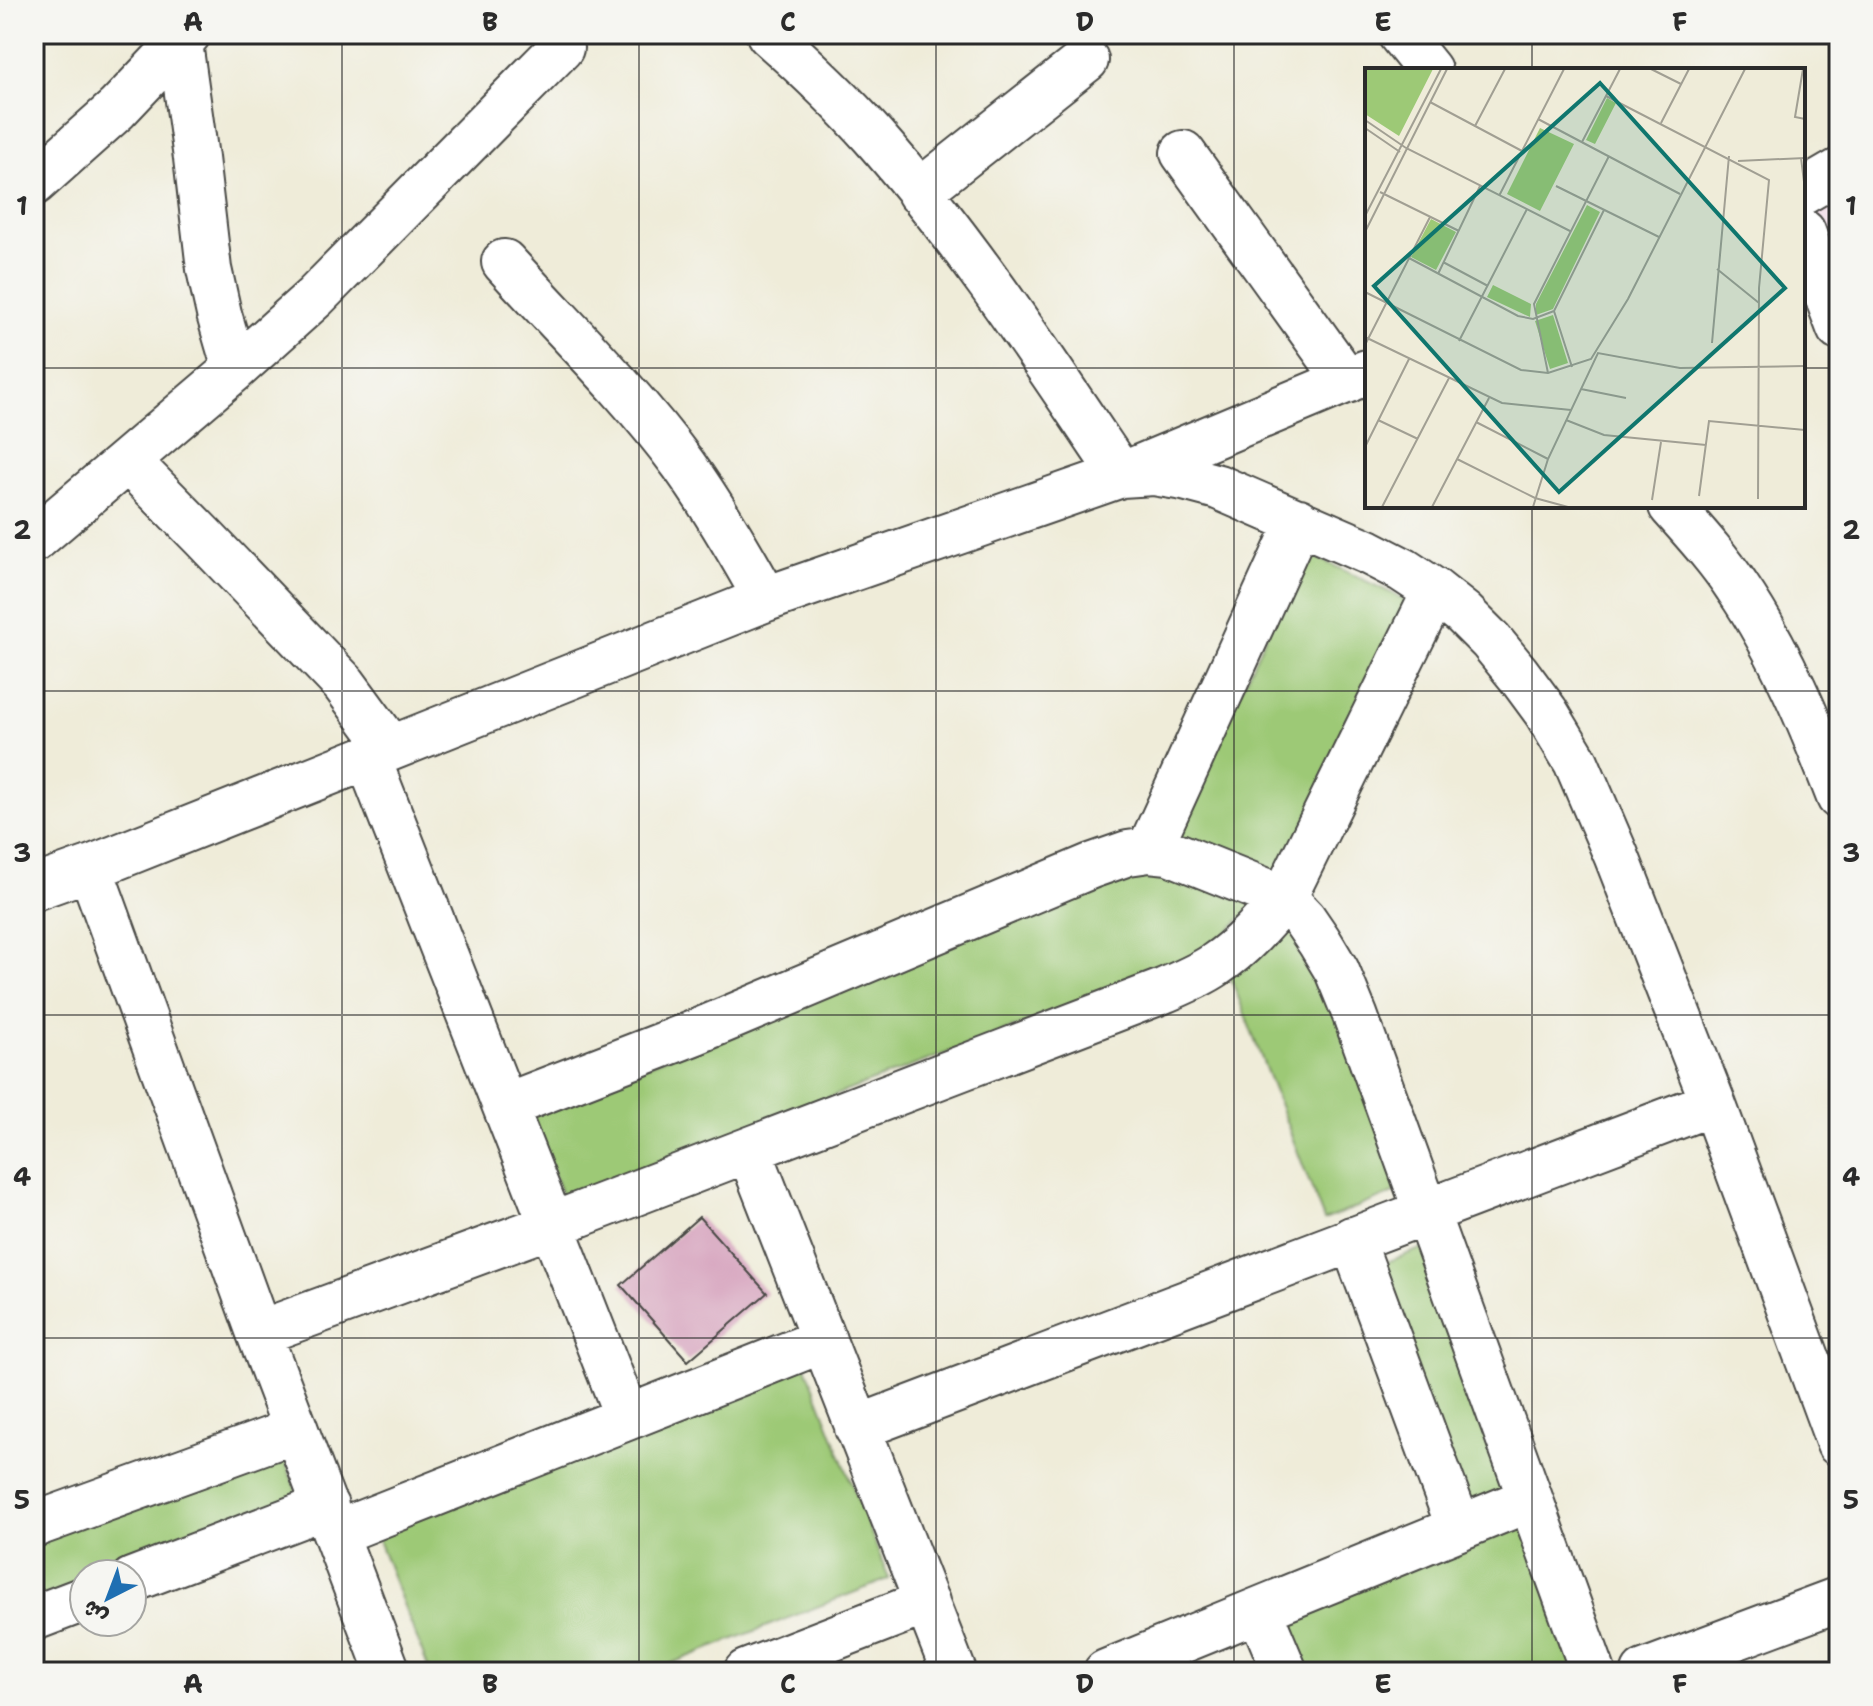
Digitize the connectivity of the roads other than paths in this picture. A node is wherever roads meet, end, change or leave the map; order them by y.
1 (1400, 34) edge
2 (184, 38) edge
3 (790, 41) edge
4 (561, 48) dead end
5 (1086, 60) dead end
6 (1427, 68) edge
7 (1183, 153) dead end
8 (1839, 171) edge
9 (34, 183) edge
10 (1805, 191) edge
11 (919, 192) junction
12 (1805, 237) edge
13 (504, 262) dead end
14 (1839, 328) edge
15 (235, 369) junction
16 (1357, 376) edge
17 (128, 461) junction
18 (1121, 475) junction
19 (1673, 508) edge
20 (1299, 521) junction
21 (34, 540) edge
22 (1435, 591) junction
23 (766, 599) junction
24 (1824, 714) edge
25 (380, 753) junction
26 (1839, 797) edge
27 (1149, 850) junction
28 (90, 868) junction
29 (34, 888) edge
30 (1284, 898) junction
31 (1713, 1103) junction
32 (505, 1106) junction
33 (749, 1150) junction
34 (1425, 1213) junction
35 (552, 1225) junction
36 (1352, 1239) junction
37 (259, 1333) junction
38 (824, 1340) junction
39 (627, 1417) junction
40 (857, 1428) junction
41 (296, 1430) junction
42 (1839, 1444) edge
43 (1530, 1499) junction
44 (331, 1520) junction
45 (34, 1525) edge
46 (1459, 1528) junction
47 (148, 1575) edge
48 (1839, 1599) edge
49 (927, 1602) junction
50 (68, 1605) edge
51 (1259, 1610) junction
52 (34, 1618) edge
53 (388, 1672) edge
54 (746, 1672) edge
55 (954, 1672) edge
56 (1106, 1672) edge
57 (1285, 1672) edge
58 (1593, 1672) edge
59 (1644, 1672) edge

1 - 6 street
2 - 9 street
2 - 15 street
3 - 11 street
4 - 15 street
5 - 11 street
7 - 16 street
8 - 10 street
11 - 18 street
12 - 14 street
13 - 23 street
15 - 17 street
16 - 18 street
17 - 21 street
17 - 25 street
18 - 20 street
18 - 23 street
19 - 24 street
20 - 22 street
20 - 27 street
22 - 30 street
22 - 31 street
23 - 25 street
24 - 26 street
25 - 28 street
25 - 32 street
27 - 30 street
27 - 32 street
28 - 29 street
28 - 37 street
30 - 33 street
30 - 34 street
31 - 34 street
31 - 42 street
32 - 35 street
33 - 35 street
33 - 38 street
34 - 36 street
34 - 43 street
35 - 37 street
35 - 39 street
36 - 40 street
36 - 46 street
37 - 41 street
38 - 39 street
38 - 40 street
39 - 44 street
40 - 49 street
41 - 44 street
41 - 45 street
43 - 46 street
43 - 58 street
44 - 47 street
44 - 53 street
46 - 51 street
48 - 59 street
49 - 54 street
49 - 55 street
50 - 52 street
51 - 56 street
51 - 57 street

